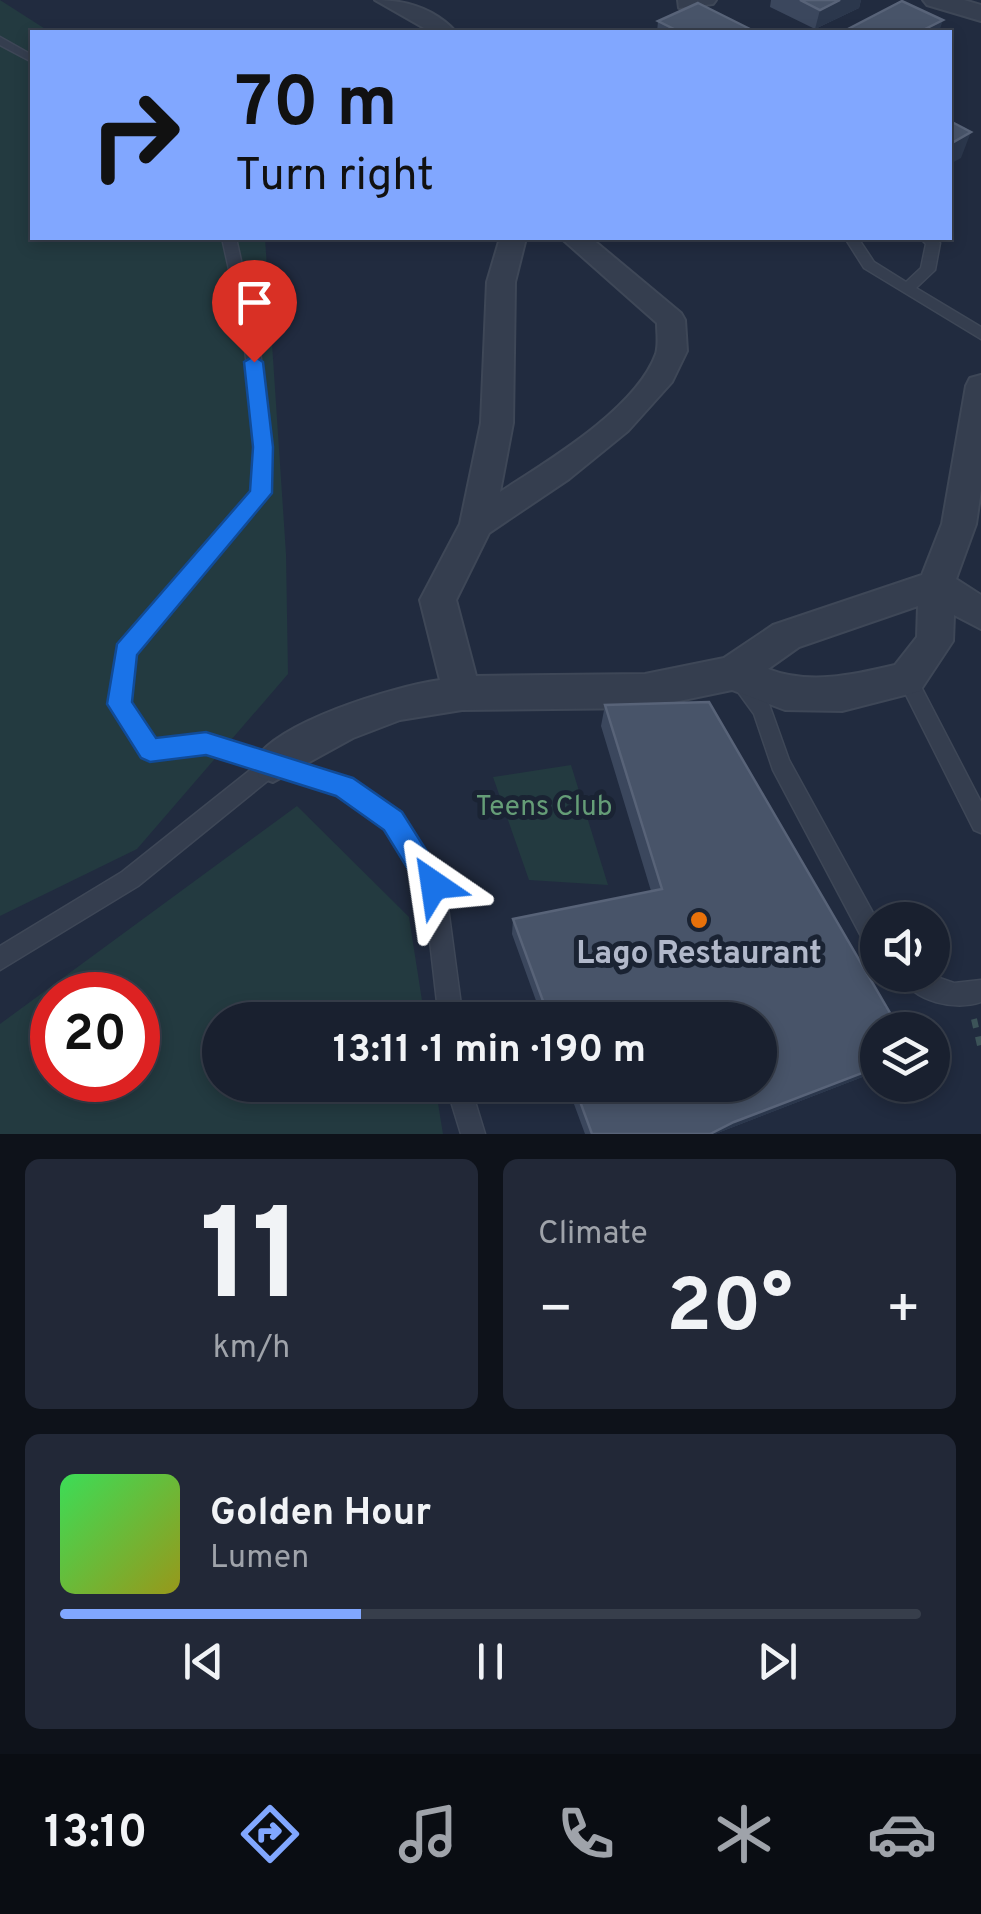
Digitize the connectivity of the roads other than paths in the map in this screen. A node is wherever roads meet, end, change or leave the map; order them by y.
1 (385, 0) edge
2 (936, 0) edge
3 (981, 13) edge
4 (441, 30) edge
5 (0, 40) edge
6 (30, 58) edge
7 (229, 240) edge
8 (512, 240) edge
9 (577, 240) edge
10 (853, 240) edge
11 (929, 240) edge
12 (907, 288) junction
13 (981, 334) edge
14 (981, 386) edge
15 (973, 486) edge
16 (477, 524) junction
17 (936, 585) junction
18 (981, 614) edge
19 (734, 673) junction
20 (906, 679) junction
21 (462, 693) junction
22 (273, 764) junction
23 (981, 823) edge
24 (860, 912) edge
25 (0, 959) edge
26 (449, 1002) edge
27 (463, 1102) edge
28 (473, 1134) edge

1 - 4 street
2 - 3 street
5 - 6 lane
7 - 22 lane
8 - 16 street
9 - 16 street
10 - 12 lane
11 - 12 lane
12 - 13 lane
14 - 15 street
15 - 17 street
16 - 21 street
17 - 18 street
17 - 19 street
17 - 20 street
19 - 20 street
19 - 21 street
19 - 24 lane
20 - 23 lane
21 - 22 street
22 - 25 lane
22 - 26 lane
27 - 28 lane

